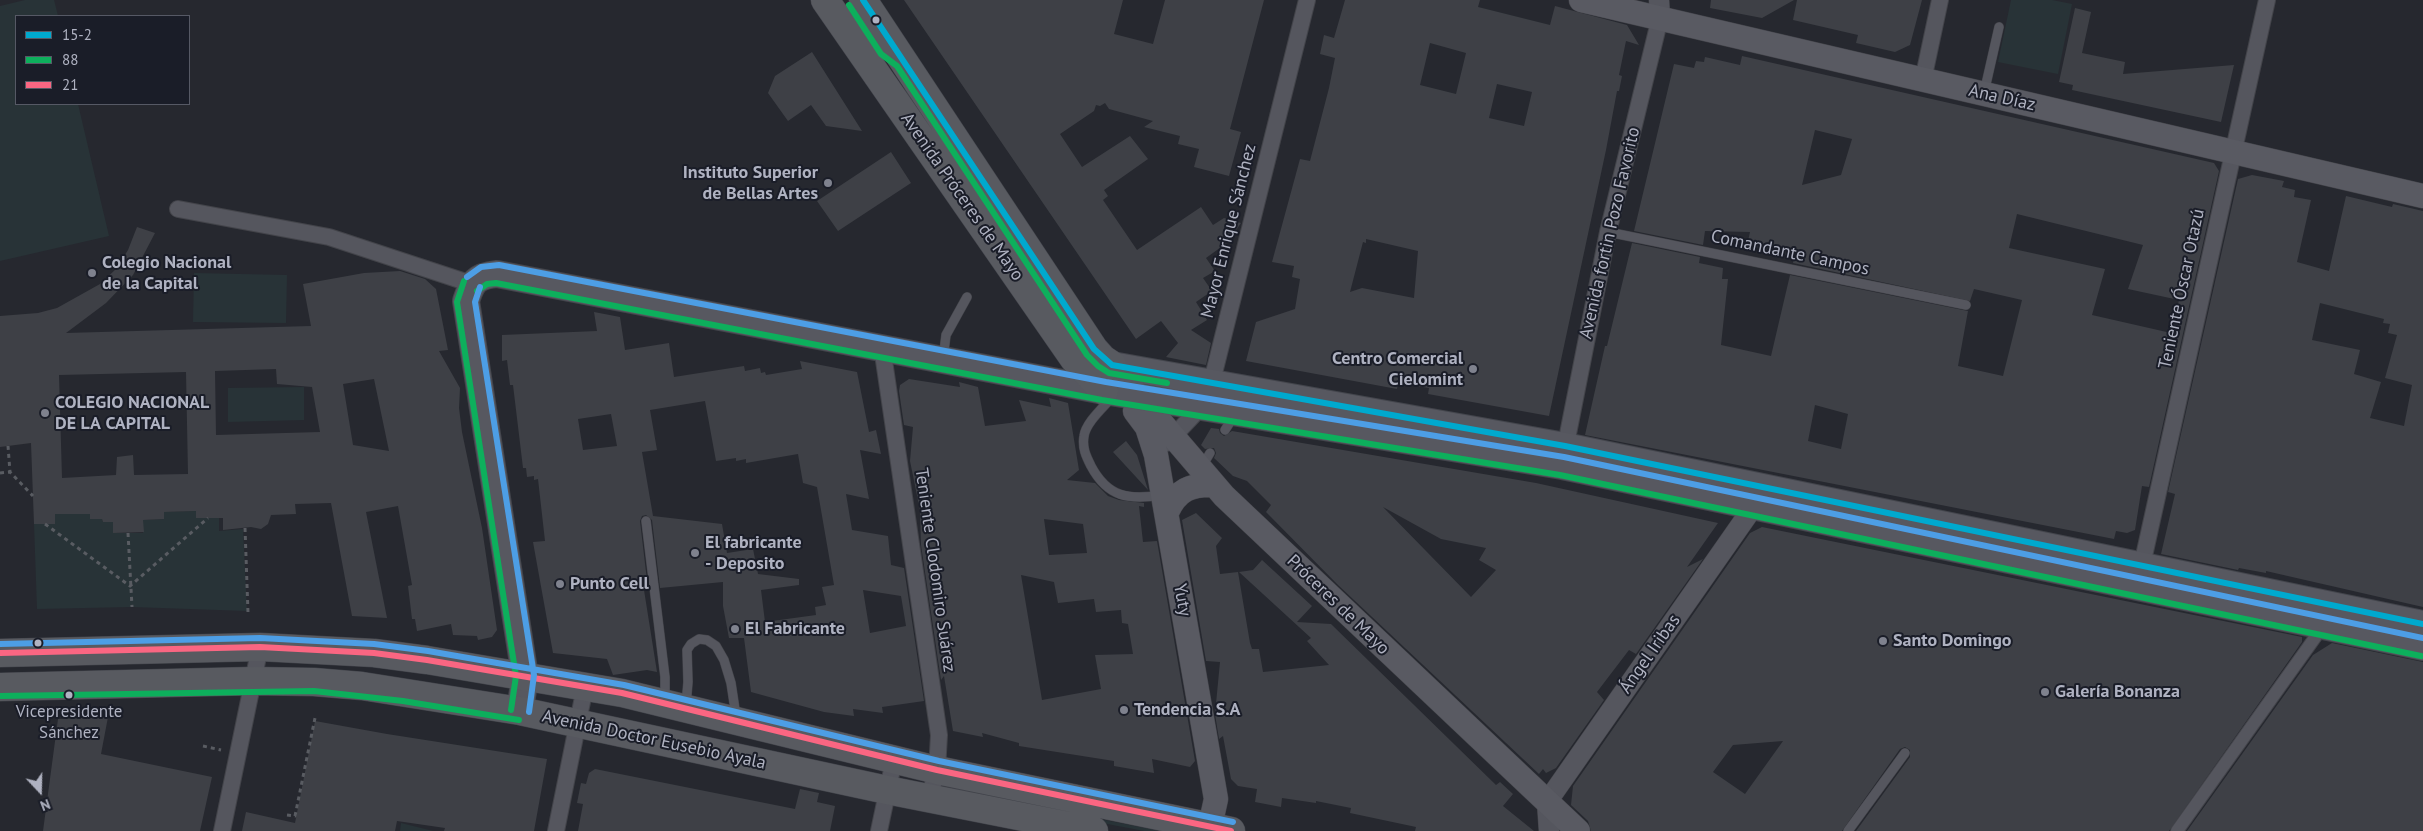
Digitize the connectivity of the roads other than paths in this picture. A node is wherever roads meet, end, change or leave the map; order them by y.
1 (825, 0) edge
2 (856, 0) edge
3 (863, 0) edge
4 (1308, 0) edge
5 (1581, 0) edge
6 (1940, 0) edge
7 (2267, 0) edge
8 (1660, 9) edge
9 (1999, 27) dead end
10 (903, 60) junction
11 (1923, 80) junction
12 (1984, 94) junction
13 (2233, 152) junction
14 (2423, 196) edge
15 (178, 209) dead end
16 (1608, 232) junction
17 (472, 284) junction
18 (967, 297) dead end
19 (1966, 305) dead end
20 (882, 347) junction
21 (943, 359) junction
22 (1112, 365) junction
23 (1212, 381) junction
24 (1118, 394) junction
25 (1201, 407) junction
26 (1173, 437) junction
27 (1156, 455) junction
28 (1563, 456) junction
29 (1217, 488) junction
30 (1165, 503) junction
31 (1754, 506) junction
32 (646, 521) dead end
33 (2139, 576) junction
34 (2423, 624) edge
35 (2324, 625) junction
36 (2423, 646) edge
37 (260, 647) junction
38 (0, 653) edge
39 (525, 676) junction
40 (254, 681) junction
41 (0, 687) edge
42 (585, 687) junction
43 (675, 706) junction
44 (520, 711) junction
45 (737, 721) junction
46 (578, 724) junction
47 (1906, 753) dead end
48 (894, 760) junction
49 (937, 770) junction
50 (887, 790) junction
51 (929, 798) junction
52 (1547, 802) junction
53 (1217, 830) edge
54 (222, 831) edge
55 (556, 831) edge
56 (879, 831) edge
57 (1094, 831) edge
58 (1549, 831) edge
59 (1578, 831) edge
60 (1848, 831) edge
61 (2177, 831) edge

1 - 24 highway, Avenida Próceres de Mayo
2 - 10 main road
3 - 10 highway, Avenida Próceres de Mayo
4 - 23 street, Mayor Enrique Sánchez
5 - 8 main road, Ana Díaz
6 - 11 street
7 - 13 street, Teniente Óscar Otazú
8 - 11 main road, Ana Díaz
8 - 16 street, Avenida fortin Pozo Favorito
9 - 12 lane
10 - 22 highway, Avenida Próceres de Mayo
11 - 12 main road, Ana Díaz
12 - 13 main road, Ana Díaz
13 - 14 main road, Ana Díaz
13 - 33 street, Teniente Óscar Otazú
15 - 17 street
16 - 19 lane, Comandante Campos
16 - 28 street, Avenida fortin Pozo Favorito
17 - 20 main road
17 - 39 main road
18 - 21 lane
20 - 21 main road
20 - 49 street, Teniente Clodomiro Suárez
21 - 24 main road
22 - 23 main road
22 - 24 main road, Próceres de Mayo
23 - 25 street, Mayor Enrique Sánchez
23 - 28 main road
24 - 25 main road
24 - 26 main road, Próceres de Mayo
24 - 27 main road, Yuty
24 - 30 lane
25 - 26 street, Mayor Enrique Sánchez
25 - 28 main road
26 - 27 street, Mayor Enrique Sánchez
26 - 29 main road, Próceres de Mayo
27 - 30 main road, Yuty
28 - 31 main road
28 - 33 main road
29 - 30 main road
29 - 52 main road, Próceres de Mayo
30 - 53 main road, Yuty
31 - 33 main road
31 - 52 street, Ángel Iribas
32 - 43 lane
33 - 34 main road
33 - 35 main road
35 - 36 main road
35 - 61 street
37 - 38 highway, Avenida Doctor Eusebio Ayala
37 - 39 highway, Avenida Doctor Eusebio Ayala
37 - 40 street
39 - 42 highway, Avenida Doctor Eusebio Ayala
39 - 44 main road
40 - 41 highway, Avenida Doctor Eusebio Ayala
40 - 44 highway, Avenida Doctor Eusebio Ayala
40 - 54 street
42 - 43 highway, Avenida Doctor Eusebio Ayala
42 - 46 street
43 - 45 highway, Avenida Doctor Eusebio Ayala
43 - 45 lane
44 - 46 highway, Avenida Doctor Eusebio Ayala
45 - 48 highway, Avenida Doctor Eusebio Ayala
46 - 50 highway, Avenida Doctor Eusebio Ayala
46 - 55 street
47 - 60 lane
48 - 49 highway, Avenida Doctor Eusebio Ayala
48 - 50 street
49 - 51 street, Teniente Clodomiro Suárez
49 - 53 highway, Avenida Doctor Eusebio Ayala
50 - 51 highway, Avenida Doctor Eusebio Ayala
50 - 56 street
51 - 57 highway, Avenida Doctor Eusebio Ayala
52 - 58 street
52 - 59 main road, Próceres de Mayo

